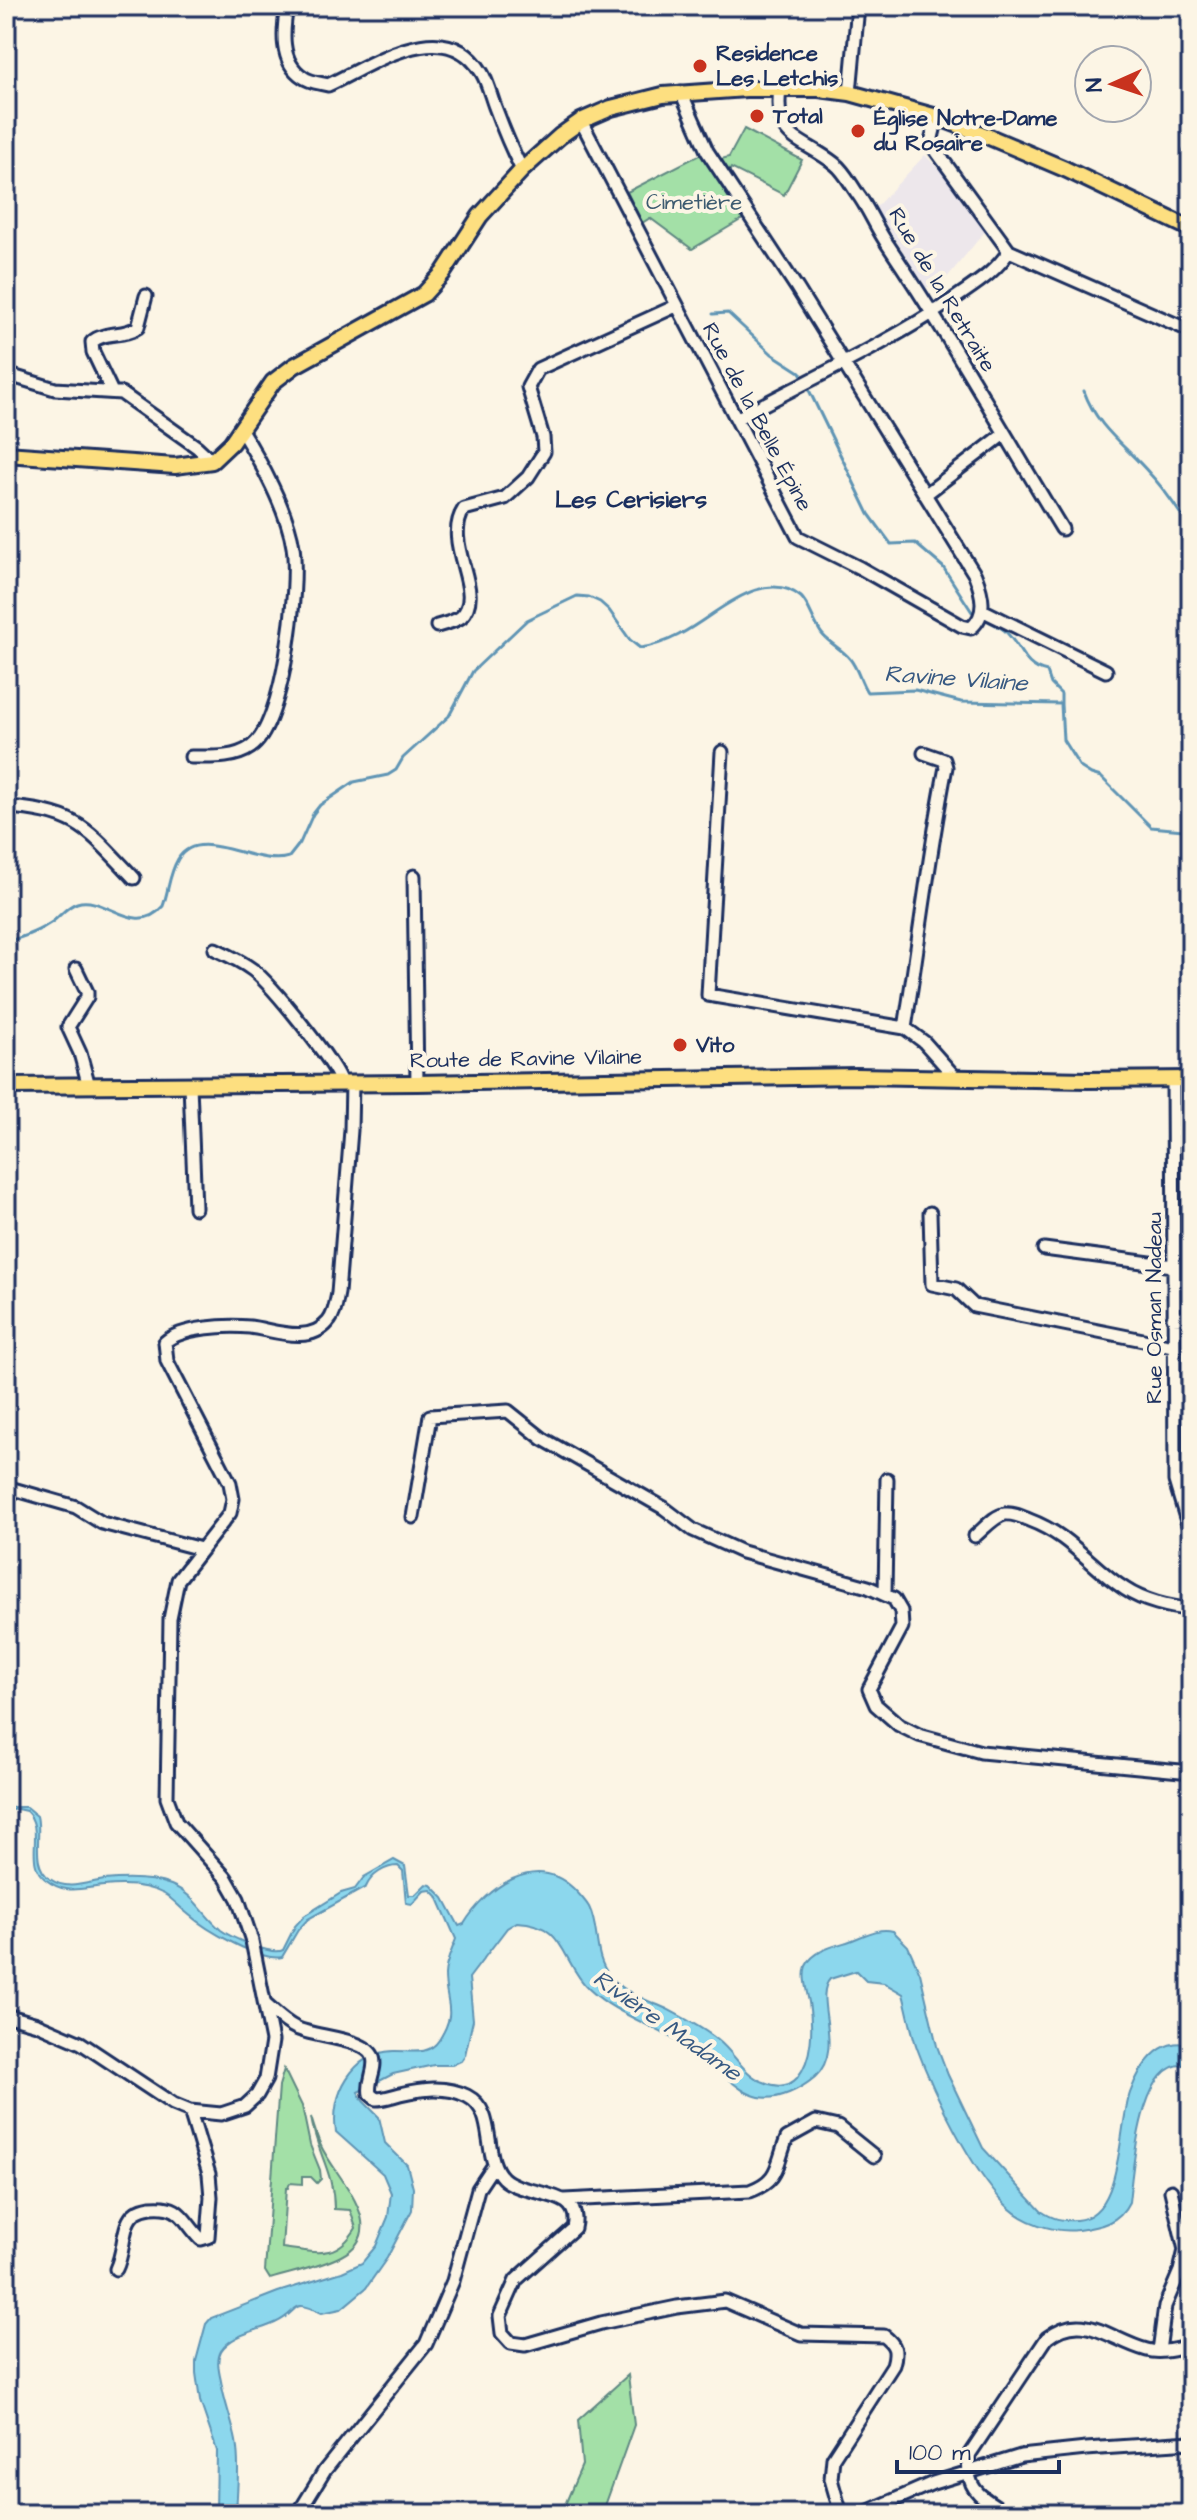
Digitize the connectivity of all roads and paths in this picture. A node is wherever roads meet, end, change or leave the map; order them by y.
1 (287, 6) edge
2 (858, 6) edge
3 (780, 89) junction
4 (681, 92) junction
5 (850, 93) junction
6 (937, 117) junction
7 (581, 121) junction
8 (522, 170) junction
9 (1191, 229) edge
10 (1009, 251) junction
11 (146, 296) dead end
12 (676, 306) junction
13 (934, 313) junction
14 (1191, 331) edge
15 (843, 364) junction
16 (6, 374) edge
17 (112, 392) junction
18 (738, 418) junction
19 (241, 430) junction
20 (1004, 434) junction
21 (6, 454) edge
22 (212, 461) junction
23 (926, 494) junction
24 (1062, 529) dead end
25 (982, 610) junction
26 (437, 626) dead end
27 (1106, 671) dead end
28 (722, 752) dead end
29 (924, 753) dead end
30 (191, 757) dead end
31 (6, 807) edge
32 (414, 876) dead end
33 (134, 878) dead end
34 (215, 949) dead end
35 (76, 969) dead end
36 (905, 1028) junction
37 (955, 1077) junction
38 (1173, 1079) junction
39 (1191, 1079) edge
40 (346, 1083) junction
41 (417, 1083) junction
42 (190, 1085) junction
43 (6, 1086) edge
44 (89, 1086) junction
45 (195, 1208) dead end
46 (930, 1213) dead end
47 (1044, 1249) dead end
48 (1173, 1266) junction
49 (1191, 1317) edge
50 (1173, 1318) junction
51 (1173, 1346) junction
52 (887, 1479) dead end
53 (6, 1487) edge
54 (413, 1517) dead end
55 (1191, 1535) edge
56 (975, 1536) dead end
57 (201, 1549) junction
58 (885, 1594) junction
59 (1191, 1609) edge
60 (1191, 1772) edge
61 (266, 2005) junction
62 (6, 2015) edge
63 (190, 2111) junction
64 (874, 2156) dead end
65 (494, 2165) junction
66 (1171, 2191) dead end
67 (564, 2200) junction
68 (116, 2269) dead end
69 (1191, 2346) edge
70 (1159, 2351) junction
71 (1191, 2442) edge
72 (967, 2473) junction
73 (298, 2514) edge
74 (841, 2514) edge
75 (862, 2514) edge
76 (1008, 2514) edge

1 - 8 street
2 - 5 street
3 - 4 main road
3 - 5 main road
3 - 13 street, Rue de la Retraite
4 - 7 main road
4 - 15 street
5 - 6 main road
6 - 9 main road
6 - 10 street
7 - 8 main road
7 - 12 street, Rue de la Belle Épine
8 - 19 main road
10 - 13 street
10 - 14 street
11 - 17 street
12 - 18 street, Rue de la Belle Épine
12 - 26 street
13 - 15 street
13 - 20 street, Rue de la Retraite
15 - 18 street
15 - 23 street
16 - 17 street
17 - 22 street
18 - 25 street, Rue de la Belle Épine
19 - 22 main road
19 - 30 street
20 - 23 street
20 - 24 street, Rue de la Retraite
21 - 22 main road
23 - 25 street
25 - 27 street
28 - 36 street
29 - 36 street
31 - 33 street
32 - 41 street
34 - 40 street
35 - 44 street
36 - 37 street
37 - 38 main road, Route de Ravine Vilaine
37 - 41 main road, Route de Ravine Vilaine
38 - 39 main road, Route de Ravine Vilaine
38 - 48 street, Rue Osman Nadeau
40 - 41 main road, Route de Ravine Vilaine
40 - 42 main road, Route de Ravine Vilaine
40 - 57 street
42 - 44 main road, Route de Ravine Vilaine
42 - 45 street
43 - 44 main road, Route de Ravine Vilaine
46 - 51 street
47 - 48 street
48 - 50 street, Rue Osman Nadeau
49 - 50 street
50 - 51 street, Rue Osman Nadeau
51 - 55 street, Rue Osman Nadeau
52 - 58 street
53 - 57 street
54 - 58 street
56 - 59 street
57 - 61 street
58 - 60 street
61 - 63 street
61 - 65 street
62 - 63 street
63 - 68 street
64 - 67 street
65 - 67 street
65 - 73 street
66 - 70 street
67 - 74 street
69 - 70 street
70 - 72 street
71 - 72 street
72 - 75 street
72 - 76 street

